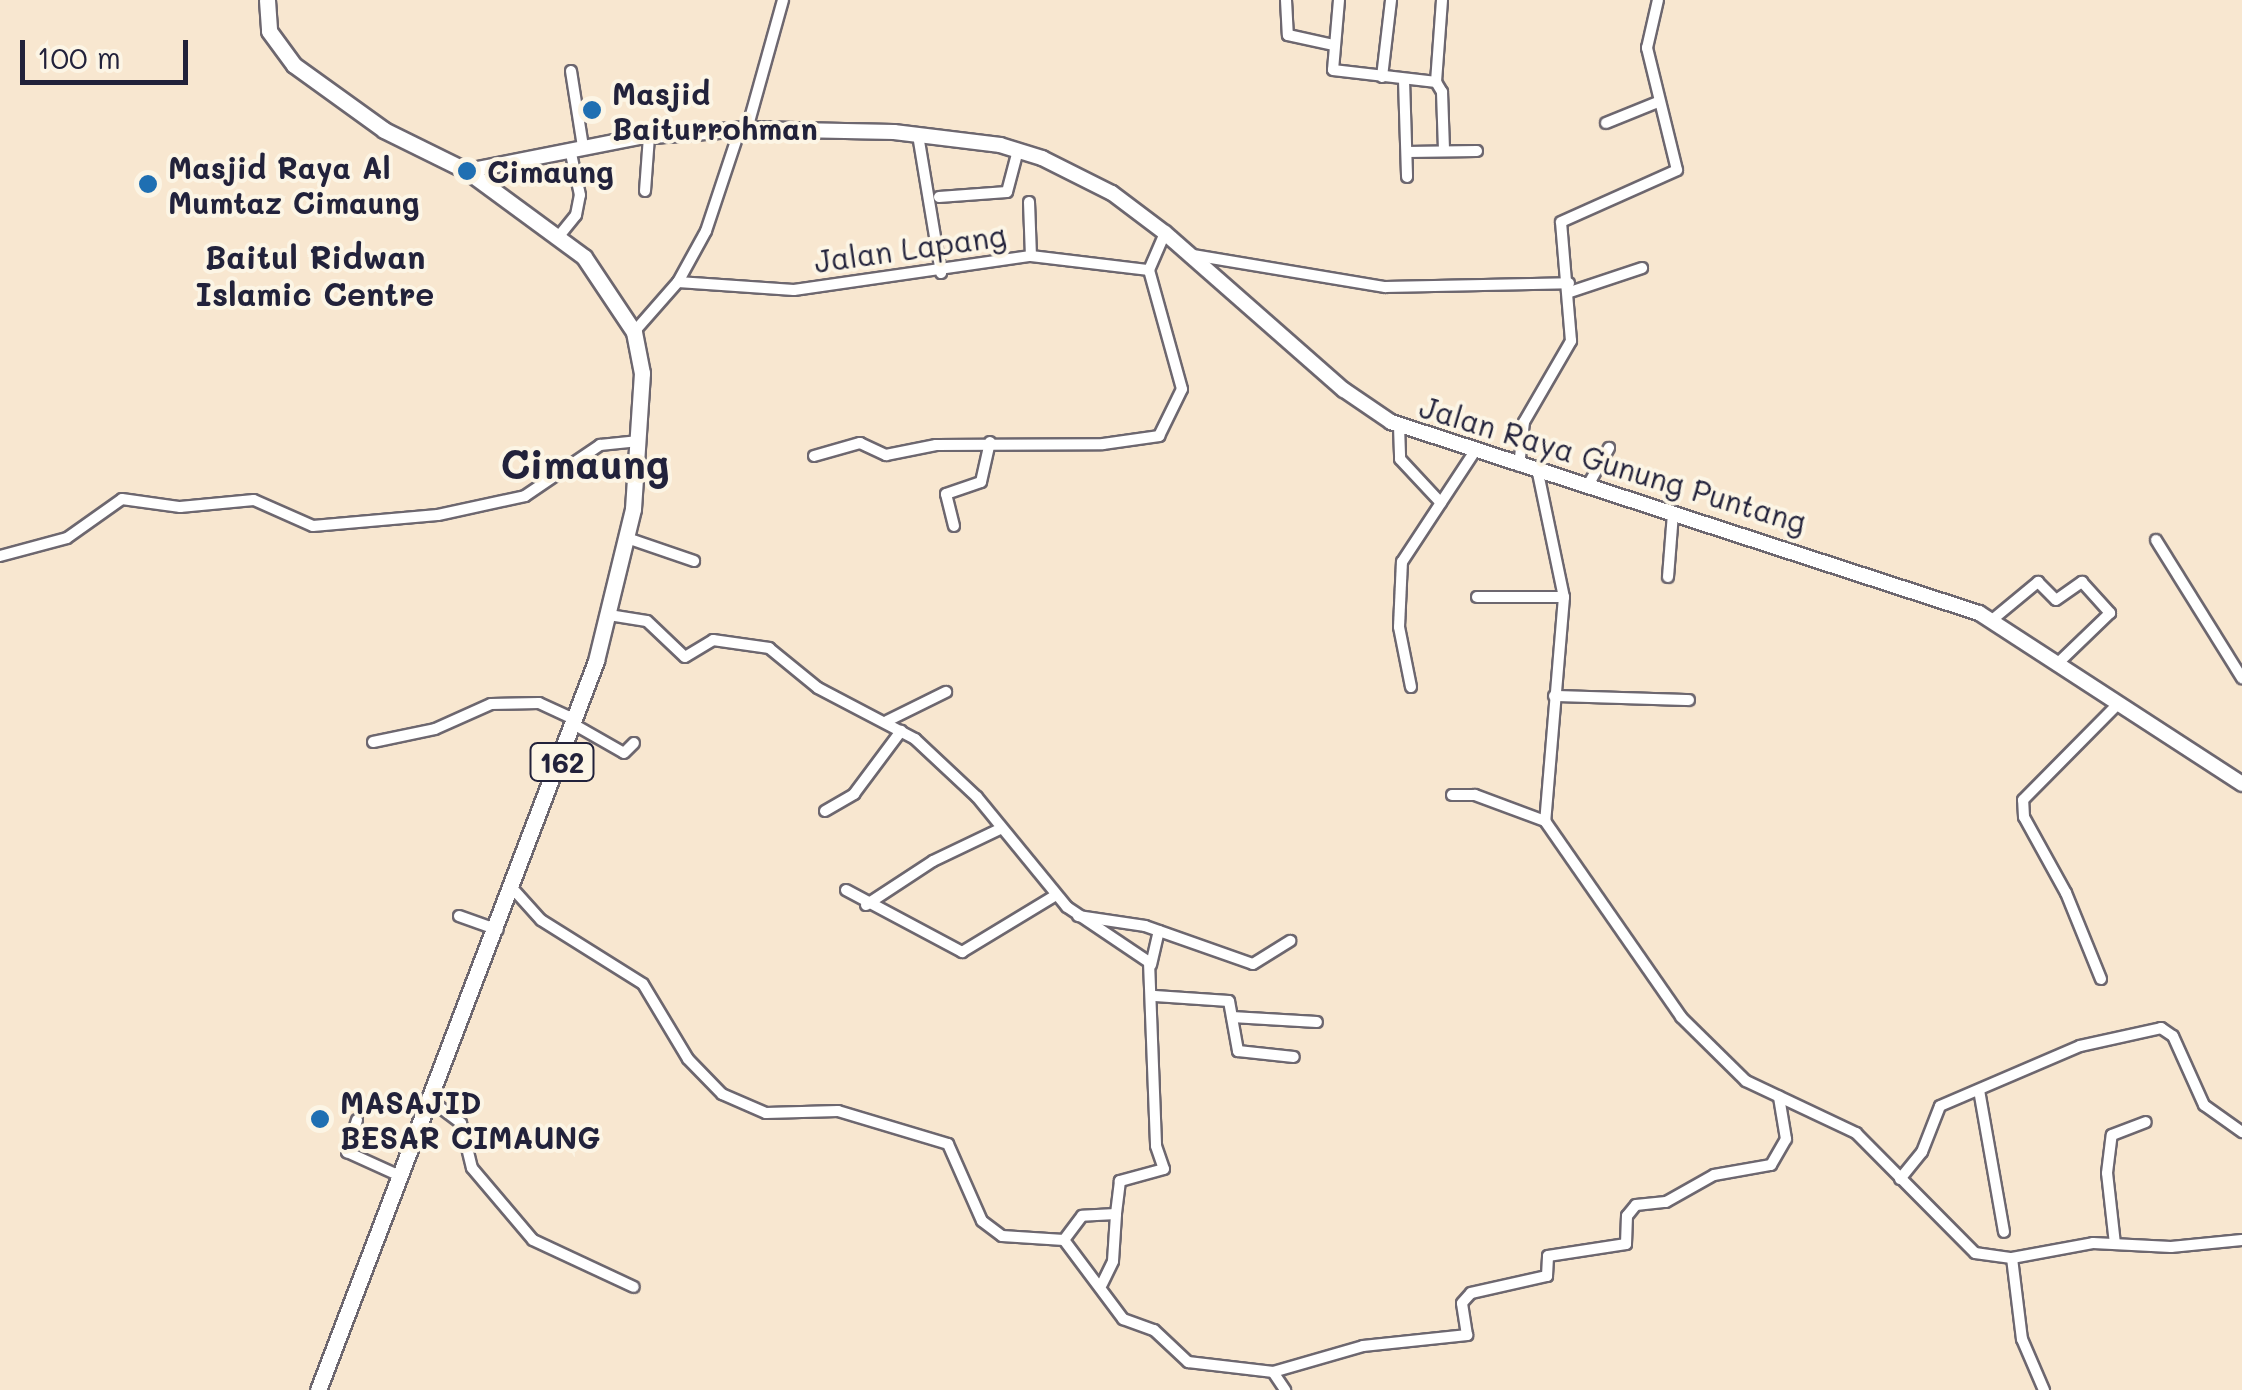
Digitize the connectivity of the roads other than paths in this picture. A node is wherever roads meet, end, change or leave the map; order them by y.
1 (267, 0) edge
2 (783, 0) edge
3 (1286, 0) edge
4 (1339, 0) edge
5 (1391, 0) edge
6 (1442, 0) edge
7 (1658, 0) edge
8 (1332, 46) junction
9 (571, 71) dead end
10 (1382, 78) junction
11 (1404, 80) junction
12 (1436, 82) junction
13 (1658, 102) junction
14 (1606, 123) dead end
15 (743, 129) junction
16 (918, 134) junction
17 (649, 136) junction
18 (576, 148) junction
19 (1018, 150) junction
20 (1444, 150) junction
21 (1477, 151) dead end
22 (1407, 152) junction
23 (466, 172) junction
24 (1407, 177) dead end
25 (645, 191) dead end
26 (938, 197) dead end
27 (1030, 202) dead end
28 (1165, 233) junction
29 (559, 236) junction
30 (1189, 254) junction
31 (1031, 256) junction
32 (1642, 268) dead end
33 (1149, 270) junction
34 (941, 273) junction
35 (678, 282) junction
36 (1569, 288) junction
37 (634, 332) junction
38 (1399, 426) junction
39 (639, 441) junction
40 (990, 442) junction
41 (1609, 448) dead end
42 (1473, 454) junction
43 (814, 456) dead end
44 (1519, 466) junction
45 (1538, 473) junction
46 (1587, 488) junction
47 (1441, 504) junction
48 (1674, 513) junction
49 (954, 526) dead end
50 (628, 534) junction
51 (2156, 540) dead end
52 (0, 556) edge
53 (694, 561) dead end
54 (1668, 577) dead end
55 (1476, 596) dead end
56 (1564, 597) junction
57 (609, 616) junction
58 (1992, 620) junction
59 (2057, 664) junction
60 (2242, 678) edge
61 (1411, 687) dead end
62 (946, 692) dead end
63 (1554, 696) junction
64 (1689, 700) dead end
65 (2119, 704) junction
66 (887, 721) junction
67 (576, 723) junction
68 (901, 730) junction
69 (372, 742) dead end
70 (634, 743) dead end
71 (2242, 784) edge
72 (1452, 795) dead end
73 (825, 811) dead end
74 (1545, 821) junction
75 (1002, 828) junction
76 (514, 890) junction
77 (846, 890) dead end
78 (1056, 895) junction
79 (866, 905) junction
80 (459, 916) dead end
81 (1078, 916) junction
82 (498, 930) junction
83 (1159, 931) junction
84 (1290, 941) dead end
85 (1151, 964) junction
86 (2101, 979) dead end
87 (1155, 996) junction
88 (1232, 1017) junction
89 (1317, 1022) dead end
90 (1294, 1057) dead end
91 (1979, 1090) junction
92 (1779, 1097) junction
93 (432, 1102) junction
94 (358, 1120) dead end
95 (2146, 1122) dead end
96 (2242, 1132) edge
97 (402, 1177) junction
98 (1900, 1178) junction
99 (1116, 1214) junction
100 (2004, 1232) dead end
101 (1064, 1240) junction
102 (2242, 1240) edge
103 (2115, 1244) junction
104 (2012, 1258) junction
105 (1102, 1284) junction
106 (634, 1287) dead end
107 (1273, 1372) junction
108 (319, 1390) edge
109 (1285, 1390) edge
110 (2044, 1390) edge

1 - 23 main road, 162
2 - 15 street
3 - 8 street
4 - 8 street
5 - 10 street
6 - 12 street
7 - 13 street
8 - 10 street
9 - 18 street
10 - 11 street
11 - 12 street
11 - 22 street
12 - 20 street
13 - 14 street
13 - 36 street
15 - 16 street, Jalan Raya Gunung Puntang
15 - 17 street, Jalan Raya Gunung Puntang
15 - 35 street
16 - 19 street, Jalan Raya Gunung Puntang
16 - 34 street
17 - 18 street, Jalan Raya Gunung Puntang
17 - 25 street
18 - 23 street, Jalan Raya Gunung Puntang
18 - 29 street
19 - 26 street
19 - 28 street, Jalan Raya Gunung Puntang
20 - 21 street
20 - 22 street
22 - 24 street
23 - 29 main road, 162
27 - 31 street
28 - 30 street, Jalan Raya Gunung Puntang
28 - 33 street
29 - 37 main road, 162
30 - 36 street
30 - 38 street, Jalan Raya Gunung Puntang
31 - 33 street, Jalan Lapang
31 - 34 street, Jalan Lapang
32 - 36 street
33 - 40 street
34 - 35 street, Jalan Lapang
35 - 37 street
36 - 44 street
37 - 39 main road, 162
38 - 42 street, Jalan Raya Gunung Puntang
38 - 47 street
39 - 50 main road, 162
39 - 52 street
40 - 43 street
40 - 49 street
41 - 46 street
42 - 44 street, Jalan Raya Gunung Puntang
42 - 47 street
44 - 45 street, Jalan Raya Gunung Puntang
45 - 46 street, Jalan Raya Gunung Puntang
45 - 56 street
46 - 48 street, Jalan Raya Gunung Puntang
47 - 61 street
48 - 54 street
48 - 58 street, Jalan Raya Gunung Puntang
50 - 53 street
50 - 57 main road, 162
51 - 60 street
55 - 56 street
56 - 63 street
57 - 66 street
57 - 67 main road, 162
58 - 59 street, Jalan Raya Gunung Puntang
58 - 59 street
59 - 65 street, Jalan Raya Gunung Puntang
62 - 66 street
63 - 64 street
63 - 74 street
65 - 71 street, Jalan Raya Gunung Puntang
65 - 86 street
66 - 68 street
67 - 69 street
67 - 70 street
67 - 76 main road, 162
68 - 73 street
68 - 75 street
72 - 74 street
74 - 92 street
75 - 78 street
75 - 79 street
76 - 82 main road, 162
76 - 101 street
77 - 79 street
78 - 79 street
78 - 81 street
80 - 82 street
81 - 83 street
81 - 85 street
82 - 93 main road, 162
83 - 84 street
83 - 85 street
85 - 87 street
87 - 88 street
87 - 99 street
88 - 89 street
88 - 90 street
91 - 96 street
91 - 98 street
91 - 100 street
92 - 98 street
92 - 107 street
93 - 97 main road, 162
93 - 106 street
94 - 97 street
95 - 103 street
97 - 108 main road, 162
98 - 104 street
99 - 101 street
99 - 105 street
101 - 105 street
102 - 103 street
103 - 104 street
104 - 110 street
105 - 107 street
107 - 109 street

